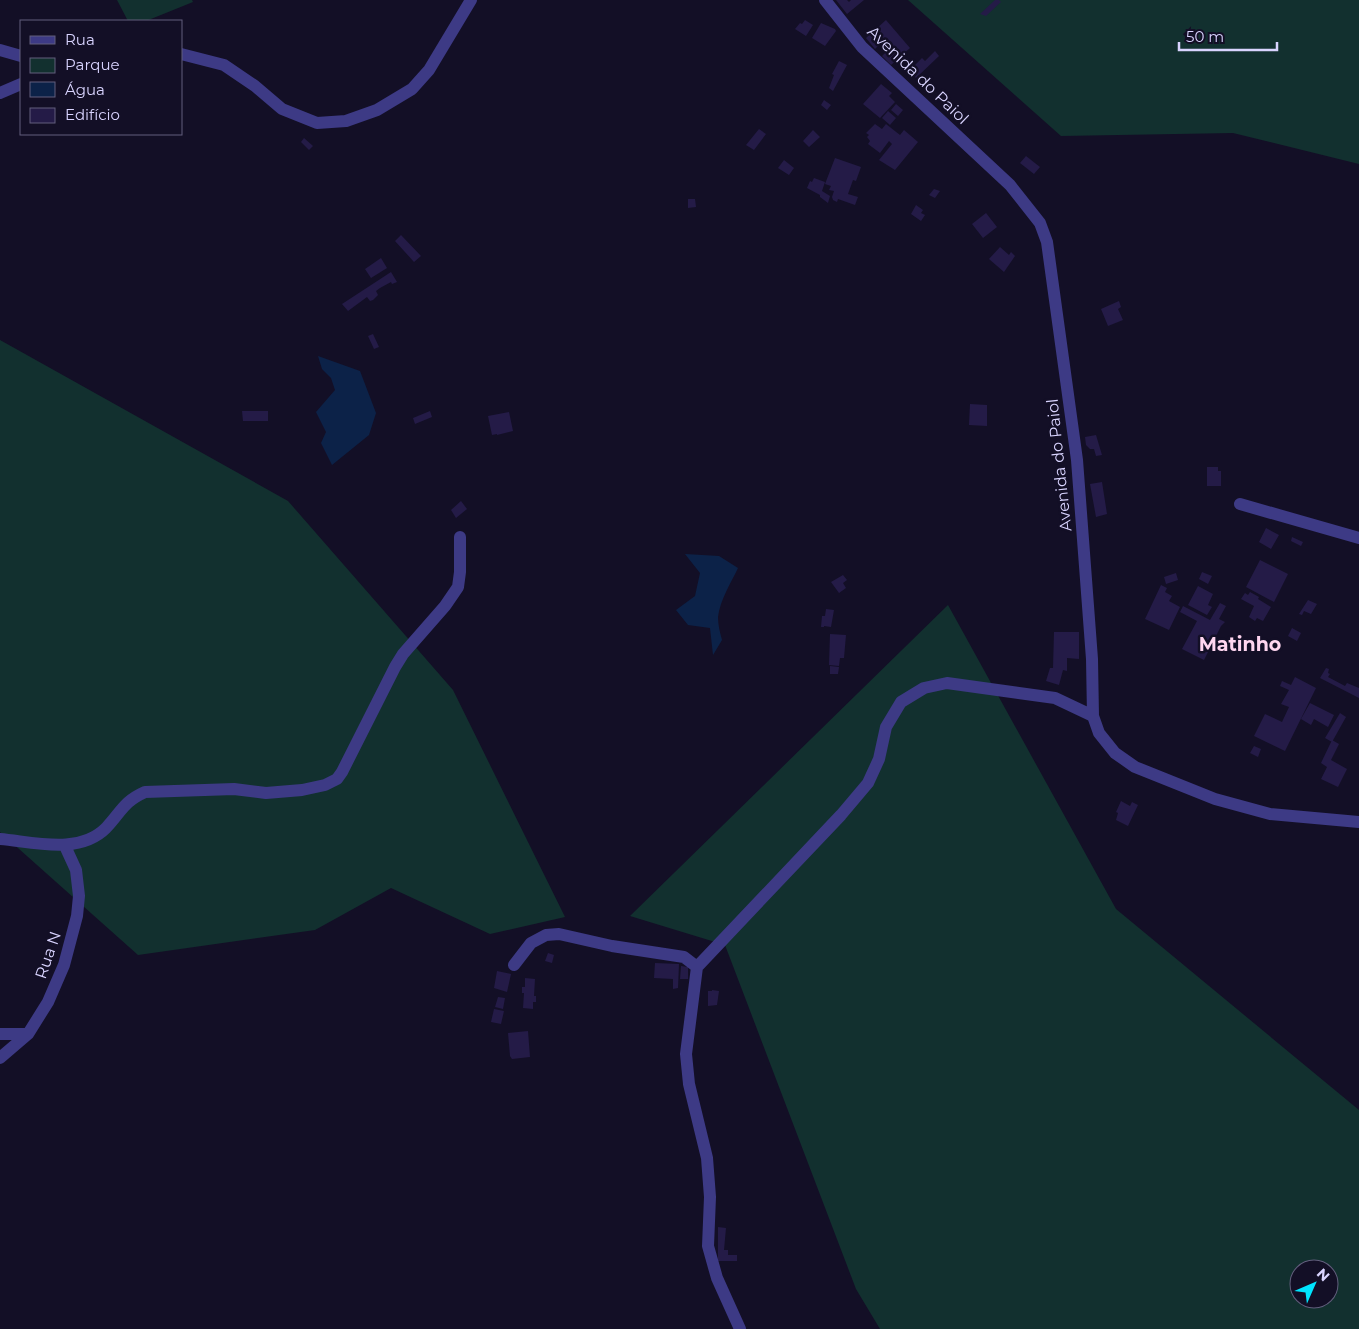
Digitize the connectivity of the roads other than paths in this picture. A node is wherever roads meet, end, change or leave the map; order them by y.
1 (471, 0) edge
2 (825, 0) edge
3 (0, 50) edge
4 (182, 54) edge
5 (20, 56) edge
6 (20, 84) edge
7 (0, 94) edge
8 (1240, 504) dead end
9 (1359, 536) edge
10 (460, 537) dead end
11 (1093, 716) junction
12 (1359, 822) edge
13 (0, 839) edge
14 (65, 846) junction
15 (514, 966) dead end
16 (697, 967) junction
17 (0, 1034) edge
18 (28, 1034) junction
19 (0, 1058) edge
20 (740, 1329) edge

1 - 4 street
2 - 11 street, Avenida do Paiol
3 - 5 street
6 - 7 street
8 - 9 street
10 - 14 street
11 - 12 street, Avenida do Paiol
11 - 16 street
13 - 14 street
14 - 18 street, Rua N
15 - 16 street
16 - 20 street
17 - 18 street
18 - 19 street, Rua N

